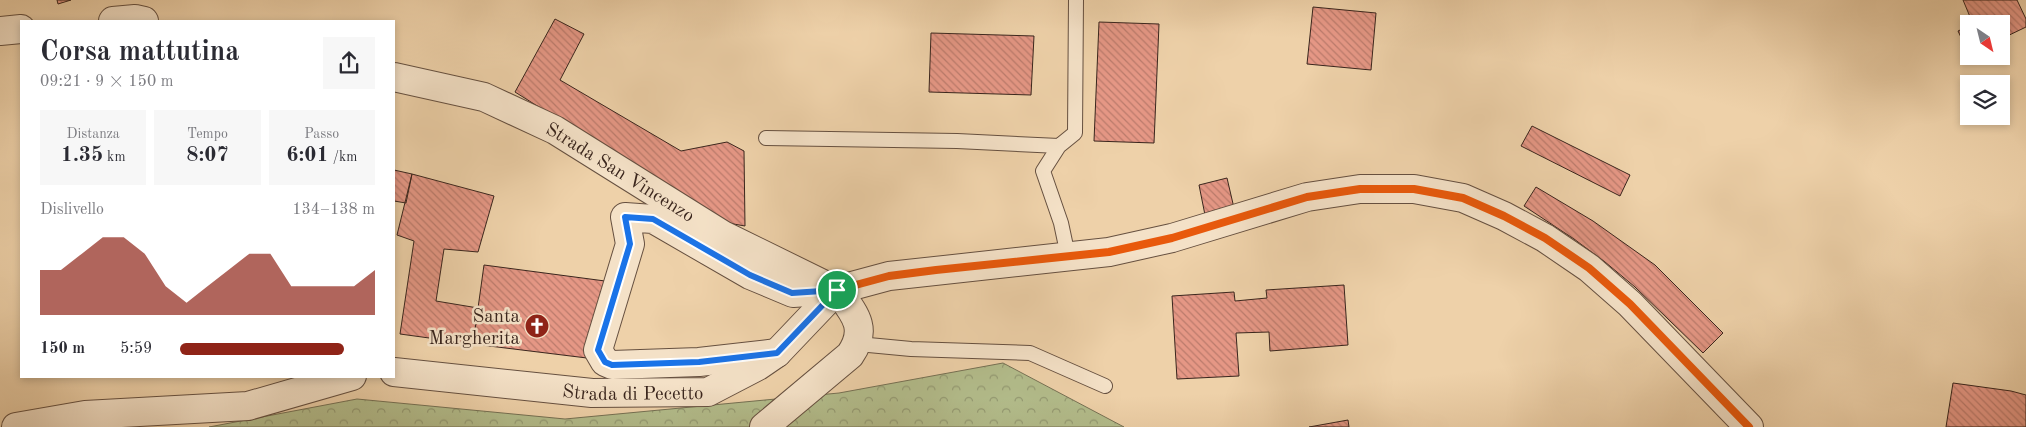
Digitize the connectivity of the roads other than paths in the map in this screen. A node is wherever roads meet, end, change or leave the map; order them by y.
1 (1076, 0) edge
2 (124, 20) edge
3 (140, 20) edge
4 (20, 29) edge
5 (0, 31) edge
6 (395, 77) edge
7 (766, 138) dead end
8 (1059, 146) junction
9 (1068, 256) junction
10 (837, 290) junction
11 (858, 344) junction
12 (777, 353) junction
13 (395, 372) edge
14 (345, 378) edge
15 (1105, 386) dead end
16 (16, 427) edge
17 (764, 427) edge
18 (1749, 427) edge

1 - 8 lane
2 - 3 street
4 - 5 street
6 - 10 street, Strada San Vincenzo
7 - 8 lane
8 - 9 lane
9 - 10 street
9 - 18 street
10 - 11 street
10 - 12 street, Strada di Pecetto
10 - 12 street
11 - 15 lane
11 - 17 street
12 - 13 street, Strada di Pecetto
14 - 16 street

